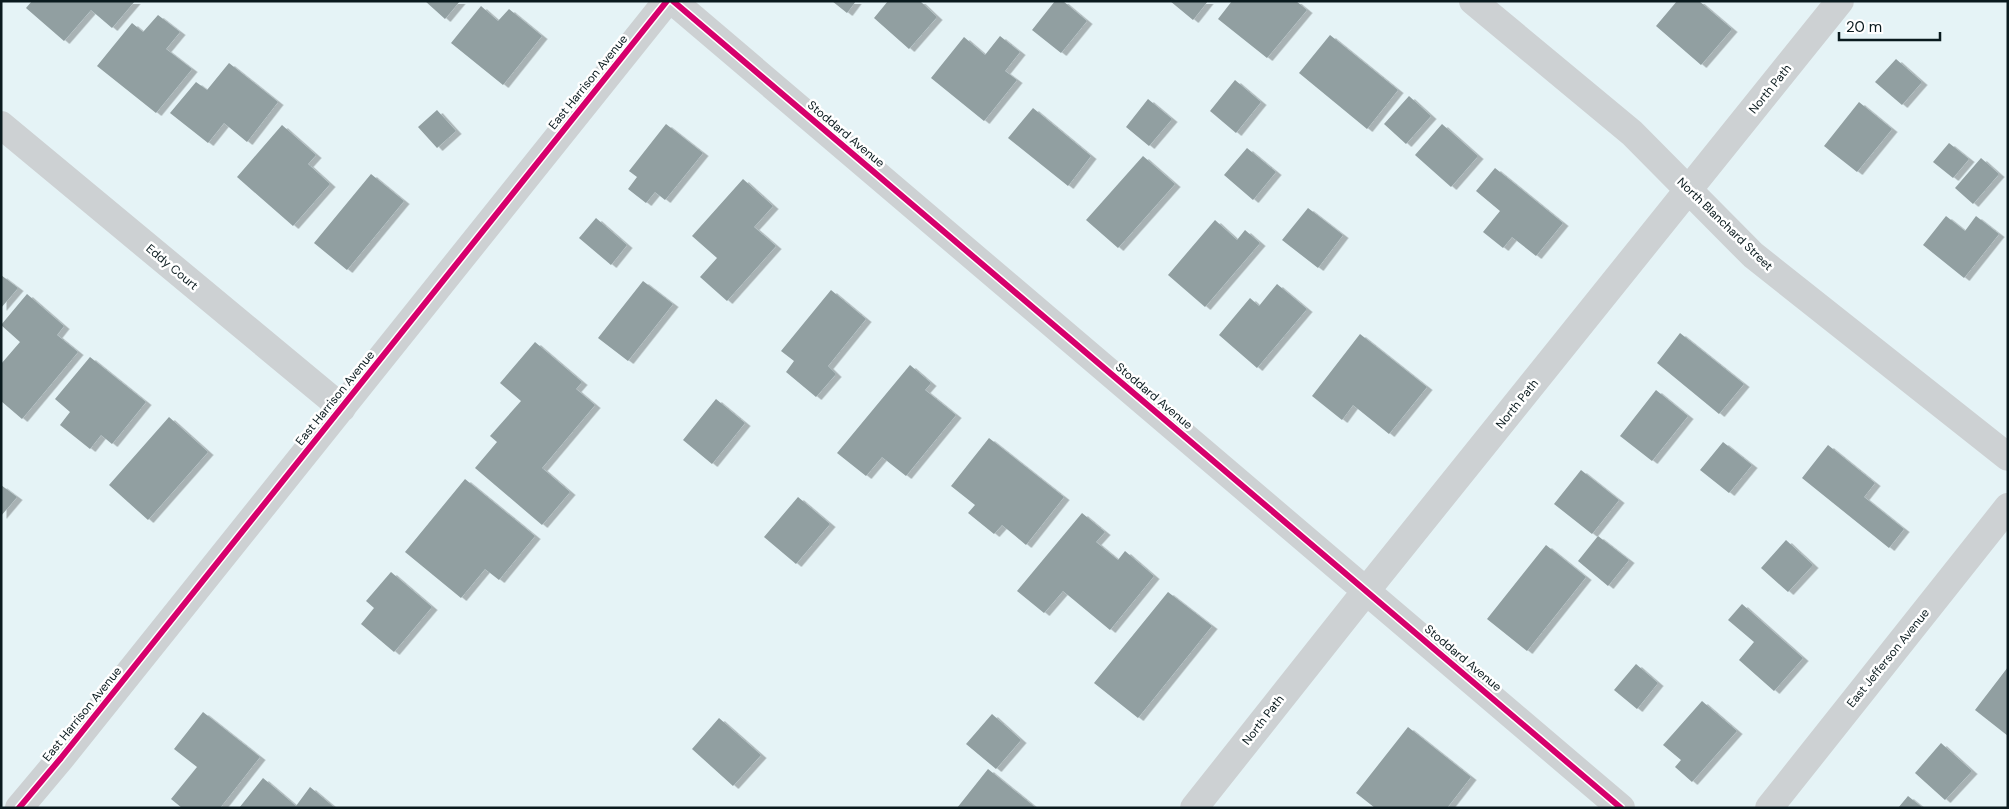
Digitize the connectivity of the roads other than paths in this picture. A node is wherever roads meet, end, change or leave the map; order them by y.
1 (667, 1) edge
2 (673, 1) edge
3 (1473, 1) edge
4 (1840, 1) edge
5 (1, 125) edge
6 (1690, 190) junction
7 (342, 408) junction
8 (2008, 457) edge
9 (2008, 508) edge
10 (1366, 591) junction
11 (19, 808) edge
12 (1194, 808) edge
13 (1621, 808) edge
14 (1769, 808) edge

1 - 7 street, East Harrison Avenue
2 - 10 street, Stoddard Avenue
3 - 6 street, North Blanchard Street
4 - 6 street, North Path
5 - 7 street, Eddy Court
6 - 8 street, North Blanchard Street
6 - 10 street, North Path
7 - 11 street, East Harrison Avenue
9 - 14 street, East Jefferson Avenue
10 - 12 street, North Path
10 - 13 street, Stoddard Avenue

